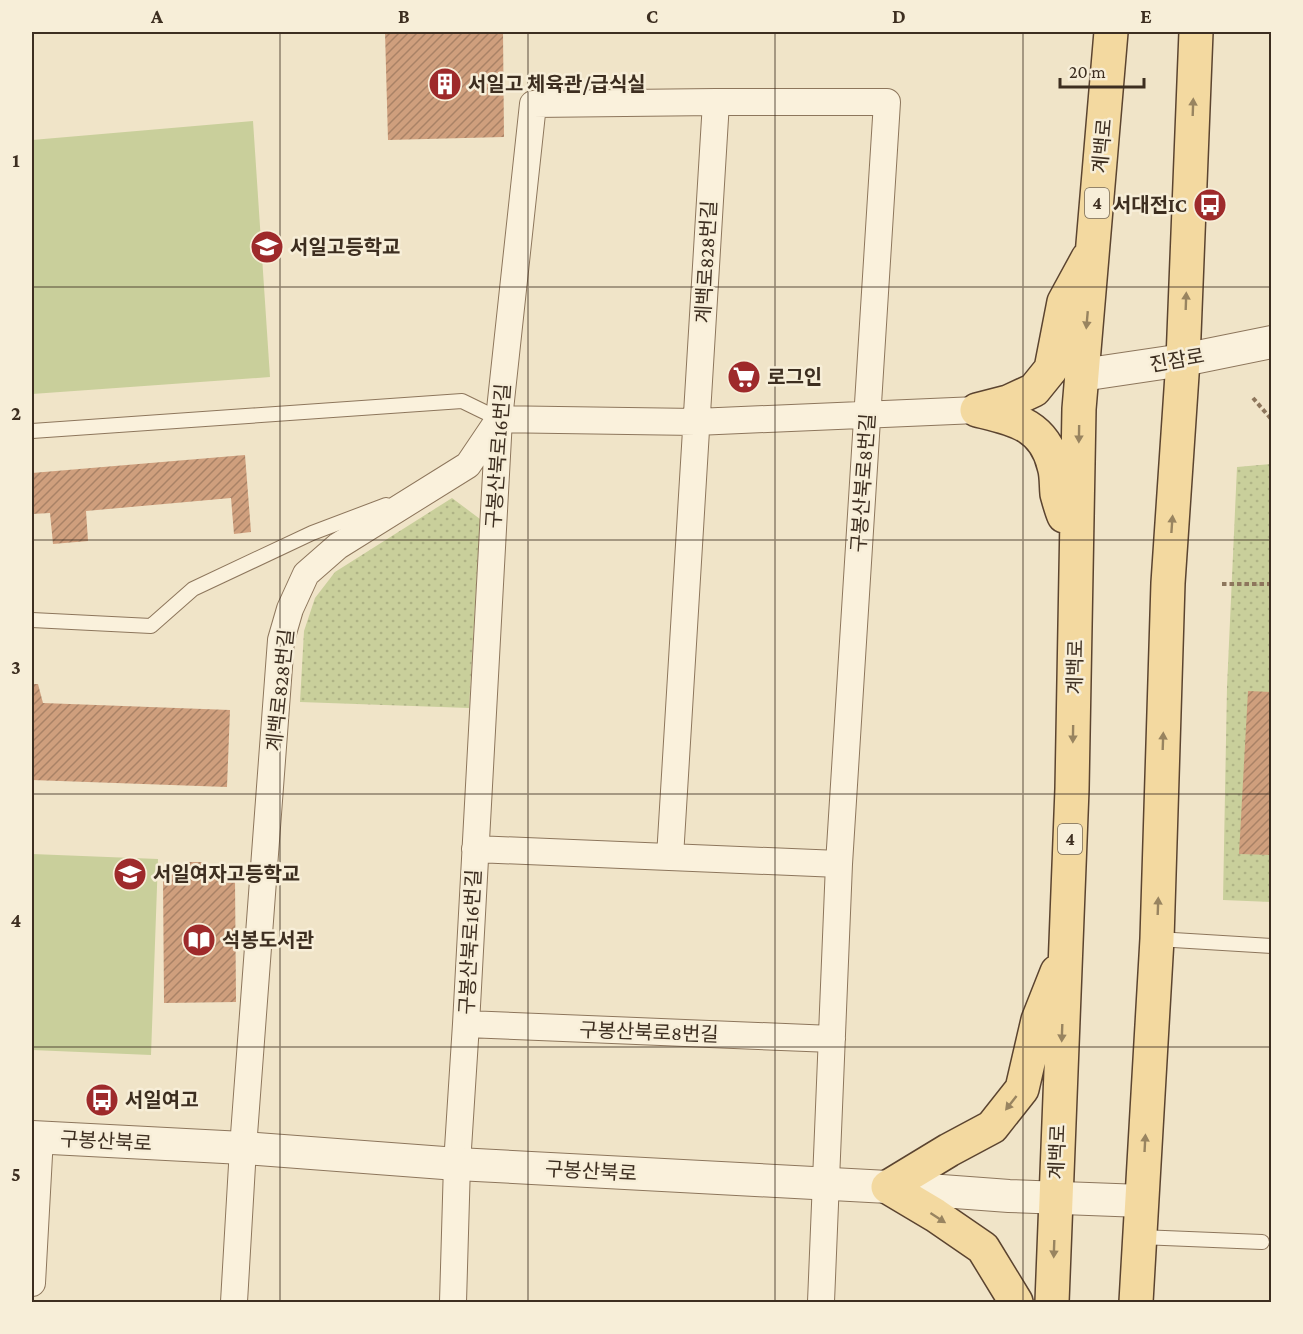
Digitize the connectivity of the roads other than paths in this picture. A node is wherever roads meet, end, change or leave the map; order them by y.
1 (1111, 32) edge
2 (1196, 32) edge
3 (716, 102) junction
4 (887, 102) joint
5 (1094, 248) junction
6 (1272, 342) edge
7 (1184, 360) junction
8 (1082, 375) junction
9 (977, 410) junction
10 (868, 415) junction
11 (499, 419) junction
12 (696, 423) junction
13 (32, 431) edge
14 (430, 489) junction
15 (1077, 562) junction
16 (32, 620) edge
17 (475, 849) junction
18 (670, 857) junction
19 (839, 864) junction
20 (1157, 939) junction
21 (1272, 946) edge
22 (1066, 951) junction
23 (466, 1024) junction
24 (832, 1039) junction
25 (36, 1137) edge
26 (243, 1148) junction
27 (457, 1164) junction
28 (826, 1184) junction
29 (888, 1187) junction
30 (1056, 1197) junction
31 (1142, 1201) junction
32 (1140, 1237) junction
33 (1262, 1242) dead end
34 (32, 1283) edge
35 (234, 1302) edge
36 (453, 1302) edge
37 (821, 1302) edge
38 (1016, 1302) edge
39 (1052, 1302) edge
40 (1136, 1302) edge

1 - 5 main road, 계백로 / 4
7 -> 2 main road
3 - 4 street, 구봉산북로16번길
3 - 11 street, 구봉산북로16번길
3 - 12 street, 계백로828번길
4 - 10 street, 구봉산북로8번길
5 -> 8 main road, 계백로 / 4
5 - 9 main road
6 - 7 street, 진잠로
7 - 8 street, 진잠로
20 -> 7 main road
8 -> 15 main road, 계백로 / 4
9 - 10 street
9 - 15 main road
10 - 12 street
10 - 19 street, 구봉산북로8번길
11 - 12 street
11 - 13 lane
11 - 14 street, 계백로828번길
11 - 17 street, 구봉산북로16번길
12 - 18 street, 계백로828번길
14 - 16 lane
14 - 26 street, 계백로828번길
15 -> 22 main road, 계백로 / 4
17 - 18 street
17 - 23 street, 구봉산북로16번길
18 - 19 street
19 - 24 street, 구봉산북로8번길
20 - 21 lane
31 -> 20 main road
22 -> 29 main road
22 -> 30 main road, 계백로 / 4
23 - 24 street, 구봉산북로8번길
23 - 27 street, 구봉산북로16번길
24 - 28 street, 구봉산북로8번길
25 - 26 street, 구봉산북로
25 - 34 street, 구봉산북로
26 - 27 street, 구봉산북로
26 - 35 street, 계백로828번길
27 - 28 street, 구봉산북로
27 - 36 street, 구봉산북로16번길
28 - 29 street, 구봉산북로
28 - 37 street, 구봉산북로8번길
29 - 30 street, 구봉산북로
29 -> 38 main road
30 - 31 street, 구봉산북로
30 -> 39 main road, 계백로 / 4
31 - 32 main road
32 - 33 lane
32 - 40 main road

